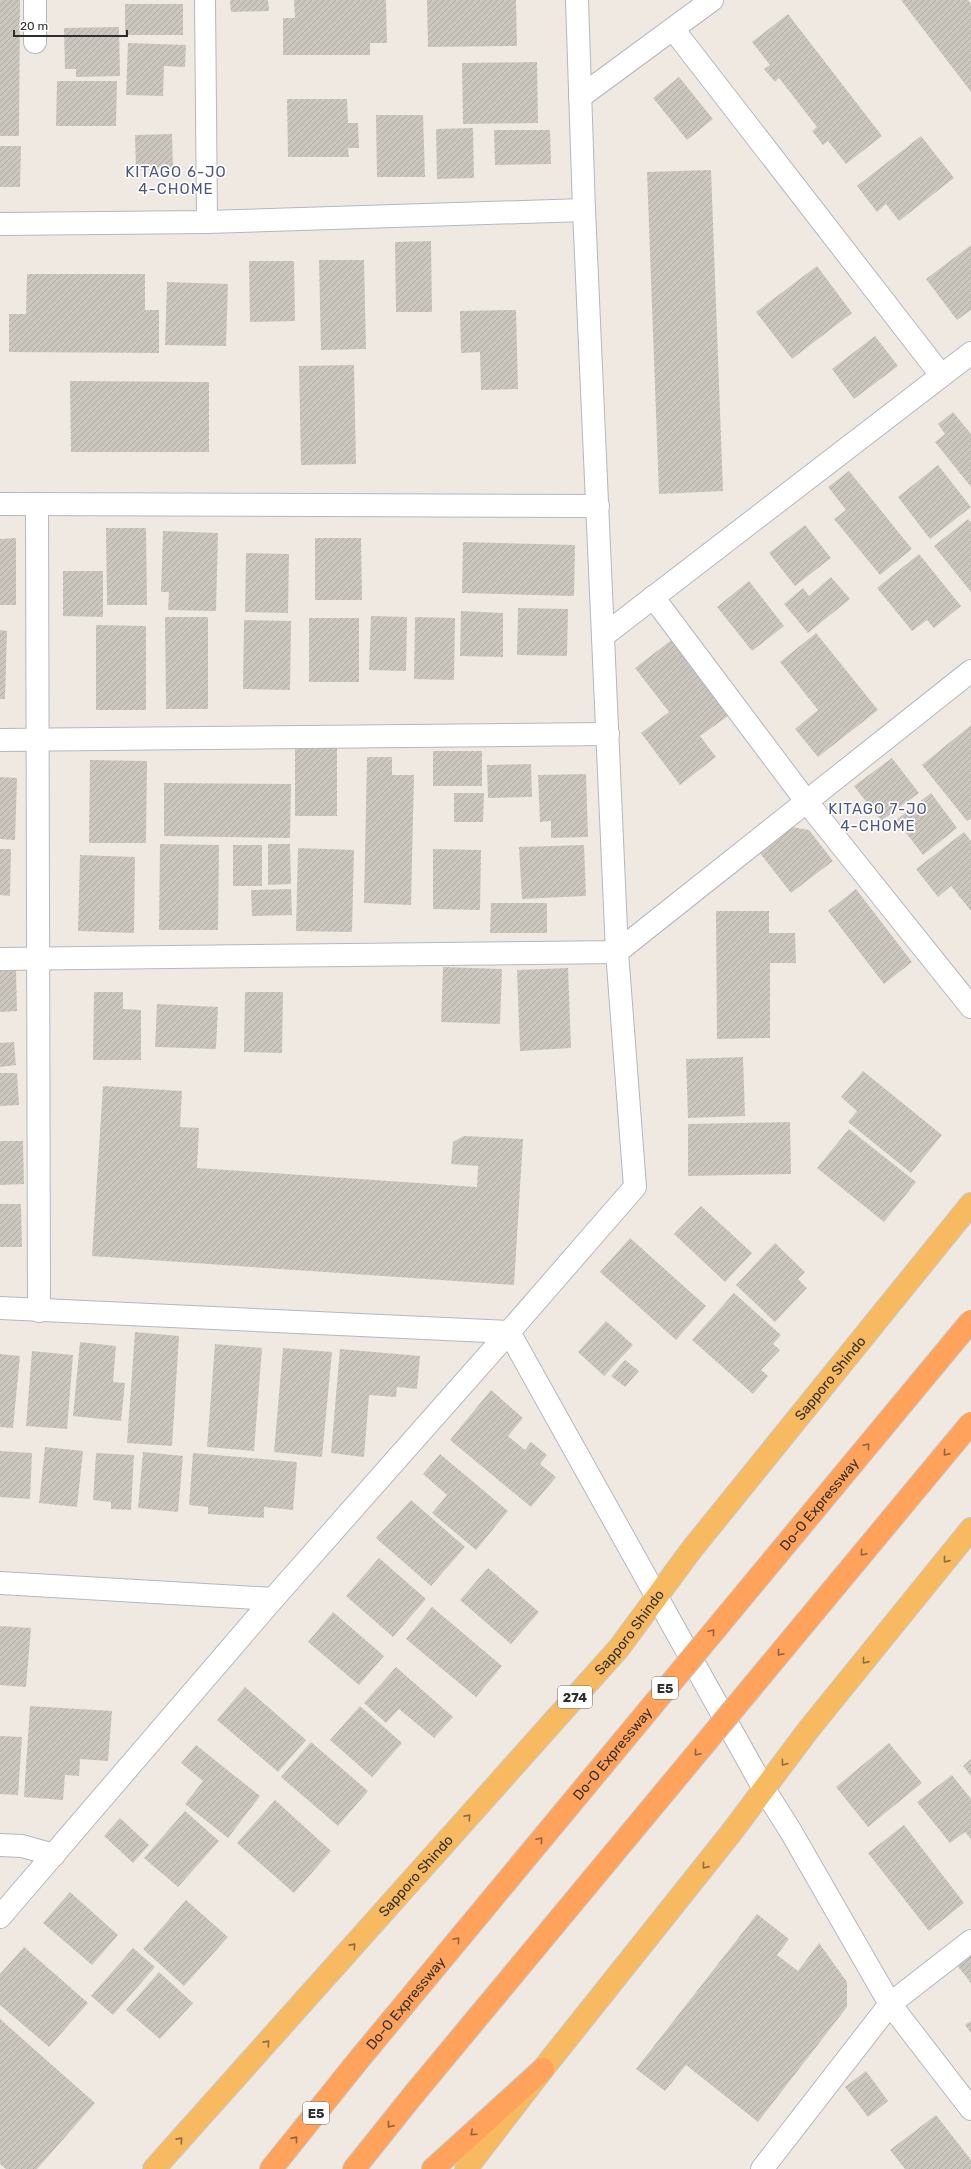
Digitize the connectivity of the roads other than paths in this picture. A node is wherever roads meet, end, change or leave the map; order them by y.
1 (35, 0) edge
2 (205, 0) edge
3 (577, 0) edge
4 (712, 0) edge
5 (673, 29) junction
6 (35, 42) dead end
7 (580, 97) junction
8 (584, 210) junction
9 (207, 222) junction
10 (0, 224) edge
11 (971, 353) edge
12 (941, 375) junction
13 (0, 504) edge
14 (37, 504) junction
15 (598, 506) junction
16 (653, 597) junction
17 (603, 636) junction
18 (971, 671) edge
19 (608, 734) junction
20 (0, 740) edge
21 (37, 740) junction
22 (806, 801) junction
23 (617, 952) junction
24 (0, 959) edge
25 (38, 959) junction
26 (964, 983) edge
27 (971, 1007) edge
28 (971, 1204) edge
29 (0, 1308) edge
30 (39, 1311) junction
31 (971, 1321) edge
32 (509, 1332) junction
33 (971, 1423) edge
34 (971, 1530) edge
35 (0, 1583) edge
36 (656, 1596) junction
37 (273, 1599) junction
38 (764, 1789) junction
39 (0, 1845) edge
40 (54, 1854) junction
41 (0, 1917) edge
42 (971, 1941) edge
43 (890, 2004) junction
44 (543, 2069) junction
45 (971, 2109) edge
46 (154, 2169) edge
47 (271, 2169) edge
48 (354, 2169) edge
49 (433, 2169) edge
50 (466, 2169) edge
51 (762, 2169) edge

1 - 6 street
2 - 9 lane
3 - 7 street
4 - 5 street
5 - 7 street
5 - 12 street
7 - 8 street
8 - 9 street
8 - 15 street
9 - 10 street
11 - 12 street
12 - 16 street
13 - 14 street
14 - 15 street
14 - 21 street
15 - 17 street
16 - 17 street
16 - 22 street
17 - 19 street
18 - 22 street
19 - 21 street
19 - 23 street
20 - 21 street
21 - 25 street
22 - 23 street
22 - 26 street
23 - 25 street
23 - 32 street
24 - 25 street
25 - 30 street
26 - 27 street
28 - 36 highway, Sapporo Shindo / 274
29 - 30 street
30 - 32 street
47 -> 31 highway, Do-O Expressway / E5, bridge
32 - 36 street
32 - 37 street
33 -> 48 highway, bridge
34 -> 38 highway
35 - 37 street
36 - 38 street
46 -> 36 highway, Sapporo Shindo / 274
37 - 40 street
38 - 43 street
38 -> 44 highway
39 - 40 street
40 - 41 street
42 - 43 street
43 - 45 street
43 - 51 street
44 -> 49 highway
44 - 50 highway

